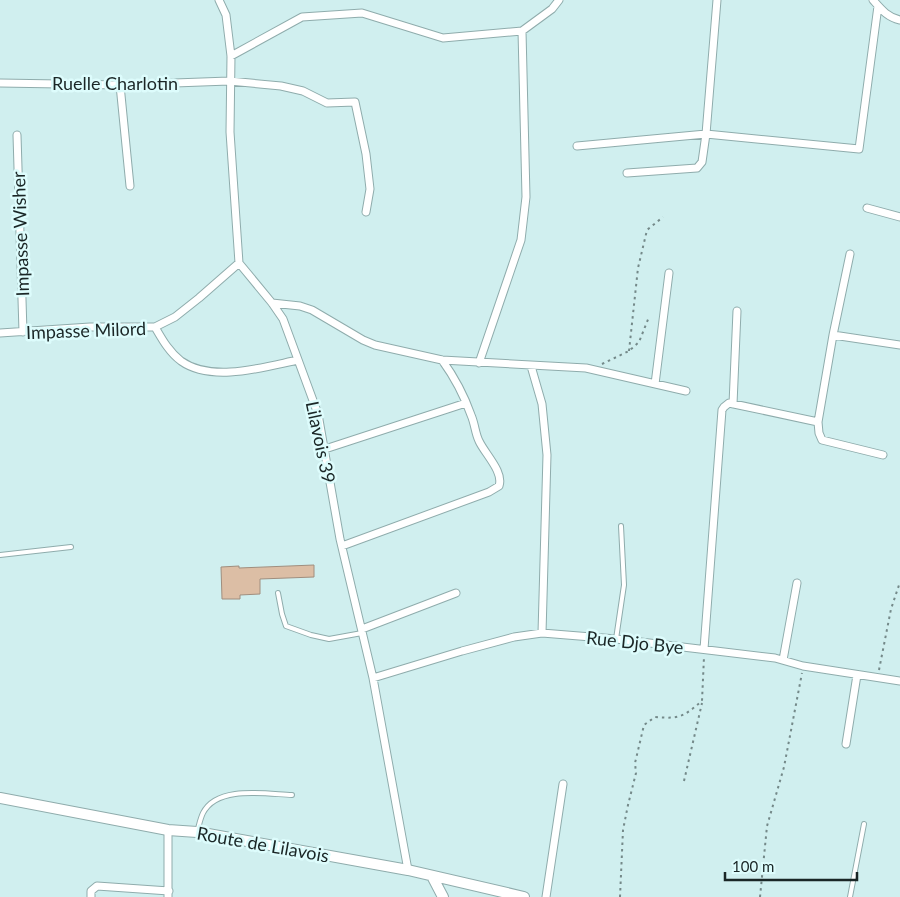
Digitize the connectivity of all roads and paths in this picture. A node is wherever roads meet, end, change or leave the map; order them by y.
1 (219, 0) edge
2 (559, 0) edge
3 (717, 0) edge
4 (876, 3) edge
5 (900, 20) edge
6 (522, 31) junction
7 (231, 56) junction
8 (229, 81) junction
9 (0, 83) edge
10 (120, 85) junction
11 (706, 134) junction
12 (17, 135) dead end
13 (577, 146) dead end
14 (627, 173) dead end
15 (130, 186) dead end
16 (868, 208) dead end
17 (366, 212) dead end
18 (662, 217) dead end
19 (900, 217) edge
20 (850, 254) dead end
21 (239, 263) junction
22 (669, 274) dead end
23 (272, 302) junction
24 (737, 311) dead end
25 (649, 318) dead end
26 (155, 327) junction
27 (22, 332) junction
28 (0, 333) edge
29 (832, 335) junction
30 (900, 345) edge
31 (629, 351) junction
32 (298, 360) junction
33 (442, 360) junction
34 (479, 363) junction
35 (531, 366) junction
36 (586, 368) junction
37 (654, 384) junction
38 (686, 391) dead end
39 (466, 403) junction
40 (733, 404) junction
41 (818, 422) junction
42 (325, 449) junction
43 (883, 455) dead end
44 (621, 526) dead end
45 (342, 546) junction
46 (71, 547) dead end
47 (0, 555) edge
48 (797, 583) dead end
49 (899, 585) dead end
50 (278, 593) dead end
51 (456, 593) dead end
52 (362, 631) junction
53 (542, 633) junction
54 (616, 639) junction
55 (704, 649) junction
56 (783, 660) junction
57 (803, 666) junction
58 (857, 675) junction
59 (373, 678) junction
60 (878, 679) junction
61 (900, 681) edge
62 (702, 701) junction
63 (846, 744) dead end
64 (684, 781) dead end
65 (562, 784) dead end
66 (292, 795) dead end
67 (0, 798) edge
68 (864, 824) dead end
69 (168, 830) junction
70 (197, 832) junction
71 (408, 870) junction
72 (432, 876) junction
73 (169, 894) edge
74 (91, 897) edge
75 (443, 897) edge
76 (524, 897) edge
77 (546, 897) edge
78 (620, 897) edge
79 (760, 897) edge
80 (850, 897) edge

1 - 7 street
2 - 6 street
3 - 11 street
4 - 5 street
4 - 11 street
6 - 7 street
6 - 34 street
7 - 8 street
8 - 10 street, Ruelle Charlotin
8 - 17 street, Ruelle Charlotin
8 - 21 street
9 - 10 street, Ruelle Charlotin
10 - 15 street
11 - 13 street
11 - 14 street
12 - 27 street, Impasse Wisher
16 - 19 street
18 - 31 path
20 - 29 street
21 - 23 street, Lilavois 39
21 - 26 street, Impasse Milord
22 - 37 street
23 - 32 street, Lilavois 39
23 - 33 street
24 - 40 street
25 - 31 path
26 - 27 street, Impasse Milord
26 - 32 street
27 - 28 street, Impasse Milord
29 - 30 street
29 - 41 street
31 - 36 path
32 - 42 street, Lilavois 39
33 - 34 street
33 - 39 street
34 - 35 street
35 - 36 street
35 - 53 street
36 - 37 street
37 - 38 street
39 - 42 street
39 - 45 street
40 - 41 street
40 - 55 street
41 - 43 street
42 - 45 street, Lilavois 39
44 - 54 lane
45 - 52 street, Lilavois 39
46 - 47 lane
48 - 56 street
49 - 60 path
50 - 52 lane
51 - 52 street
52 - 59 street, Lilavois 39
53 - 54 street, Rue Djo Bye
53 - 59 street, Rue Djo Bye
54 - 55 street, Rue Djo Bye
55 - 56 street, Rue Djo Bye
55 - 62 path
56 - 57 street, Rue Djo Bye
57 - 58 street, Rue Djo Bye
57 - 79 path
58 - 60 street, Rue Djo Bye
58 - 63 street
59 - 71 street, Lilavois 39
60 - 61 street, Rue Djo Bye
62 - 64 path
62 - 78 path
65 - 77 street
66 - 70 lane
67 - 69 main road, Route de Lilavois
68 - 80 lane
69 - 70 main road, Route de Lilavois
69 - 73 street
70 - 71 main road, Route de Lilavois
71 - 72 main road, Route de Lilavois
72 - 75 main road
72 - 76 main road, Route de Lilavois
73 - 74 street

